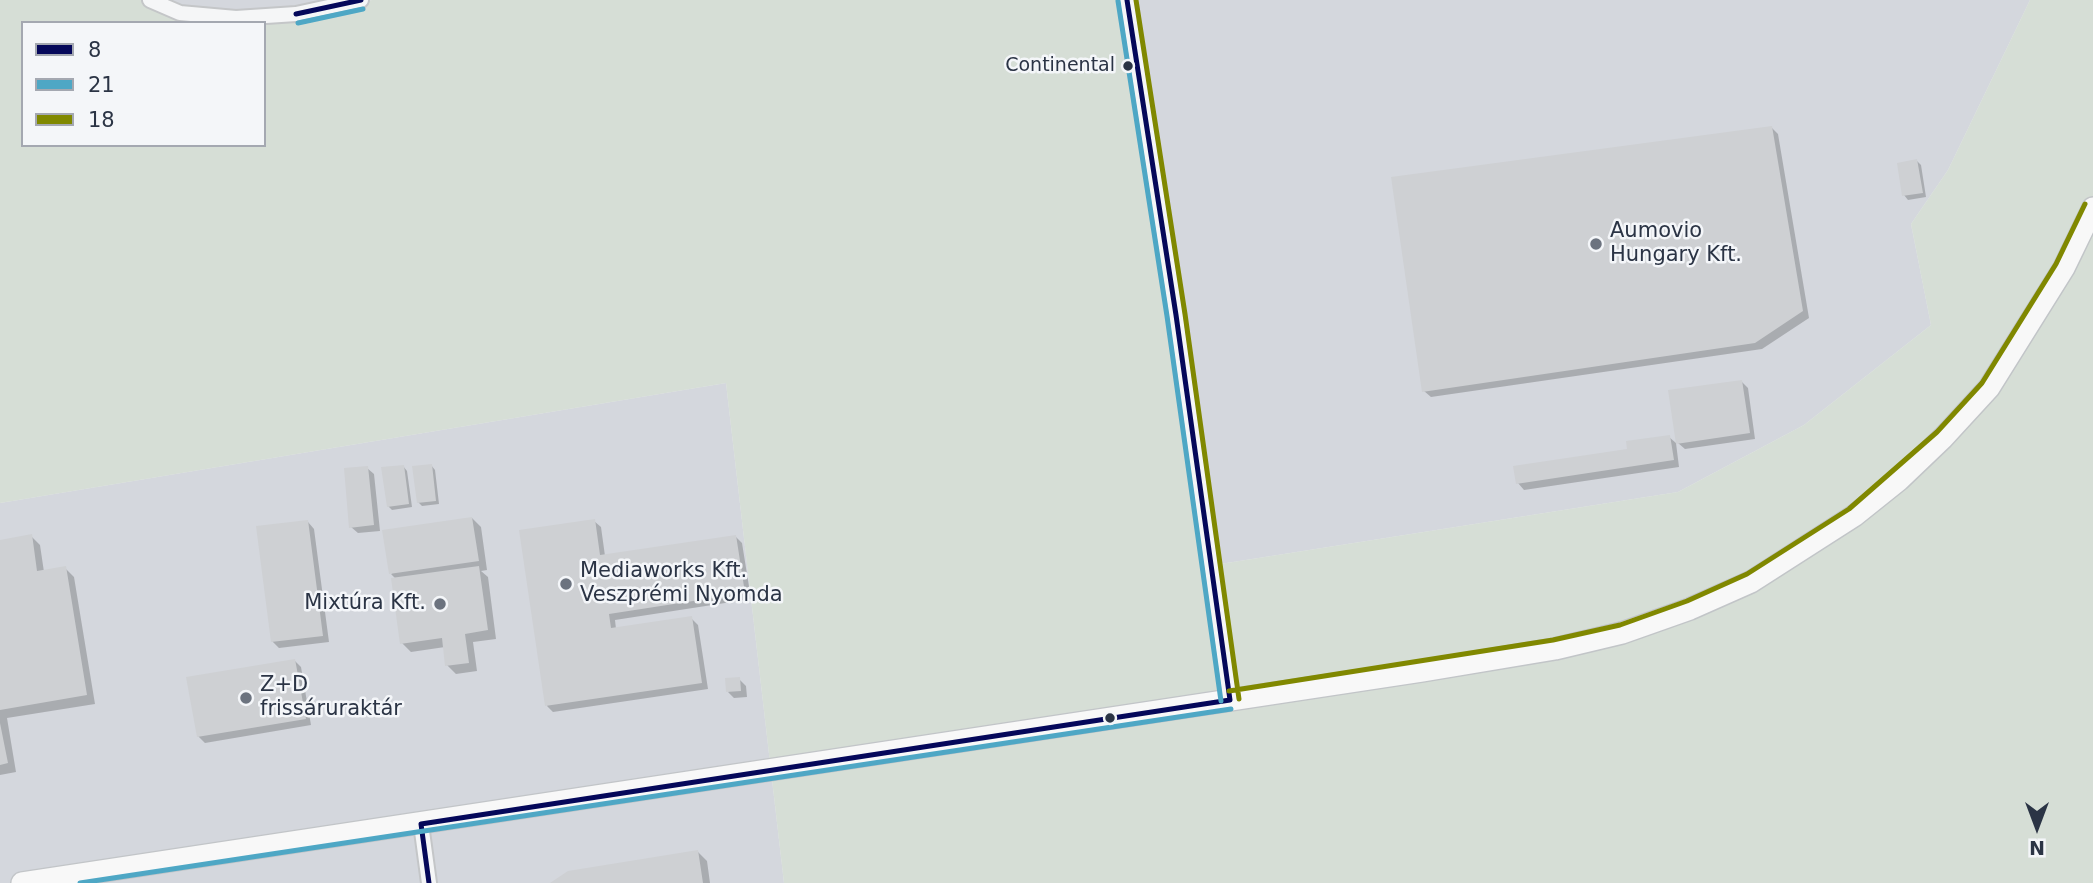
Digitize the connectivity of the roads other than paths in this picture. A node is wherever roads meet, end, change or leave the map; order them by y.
1 (150, 0) edge
2 (361, 0) edge
3 (1127, 0) edge
4 (2093, 208) edge
5 (1230, 700) junction
6 (421, 824) junction
7 (22, 883) edge
8 (429, 883) edge

1 - 2 street
3 - 5 street
4 - 5 main road
5 - 6 main road
6 - 7 main road
6 - 8 street

